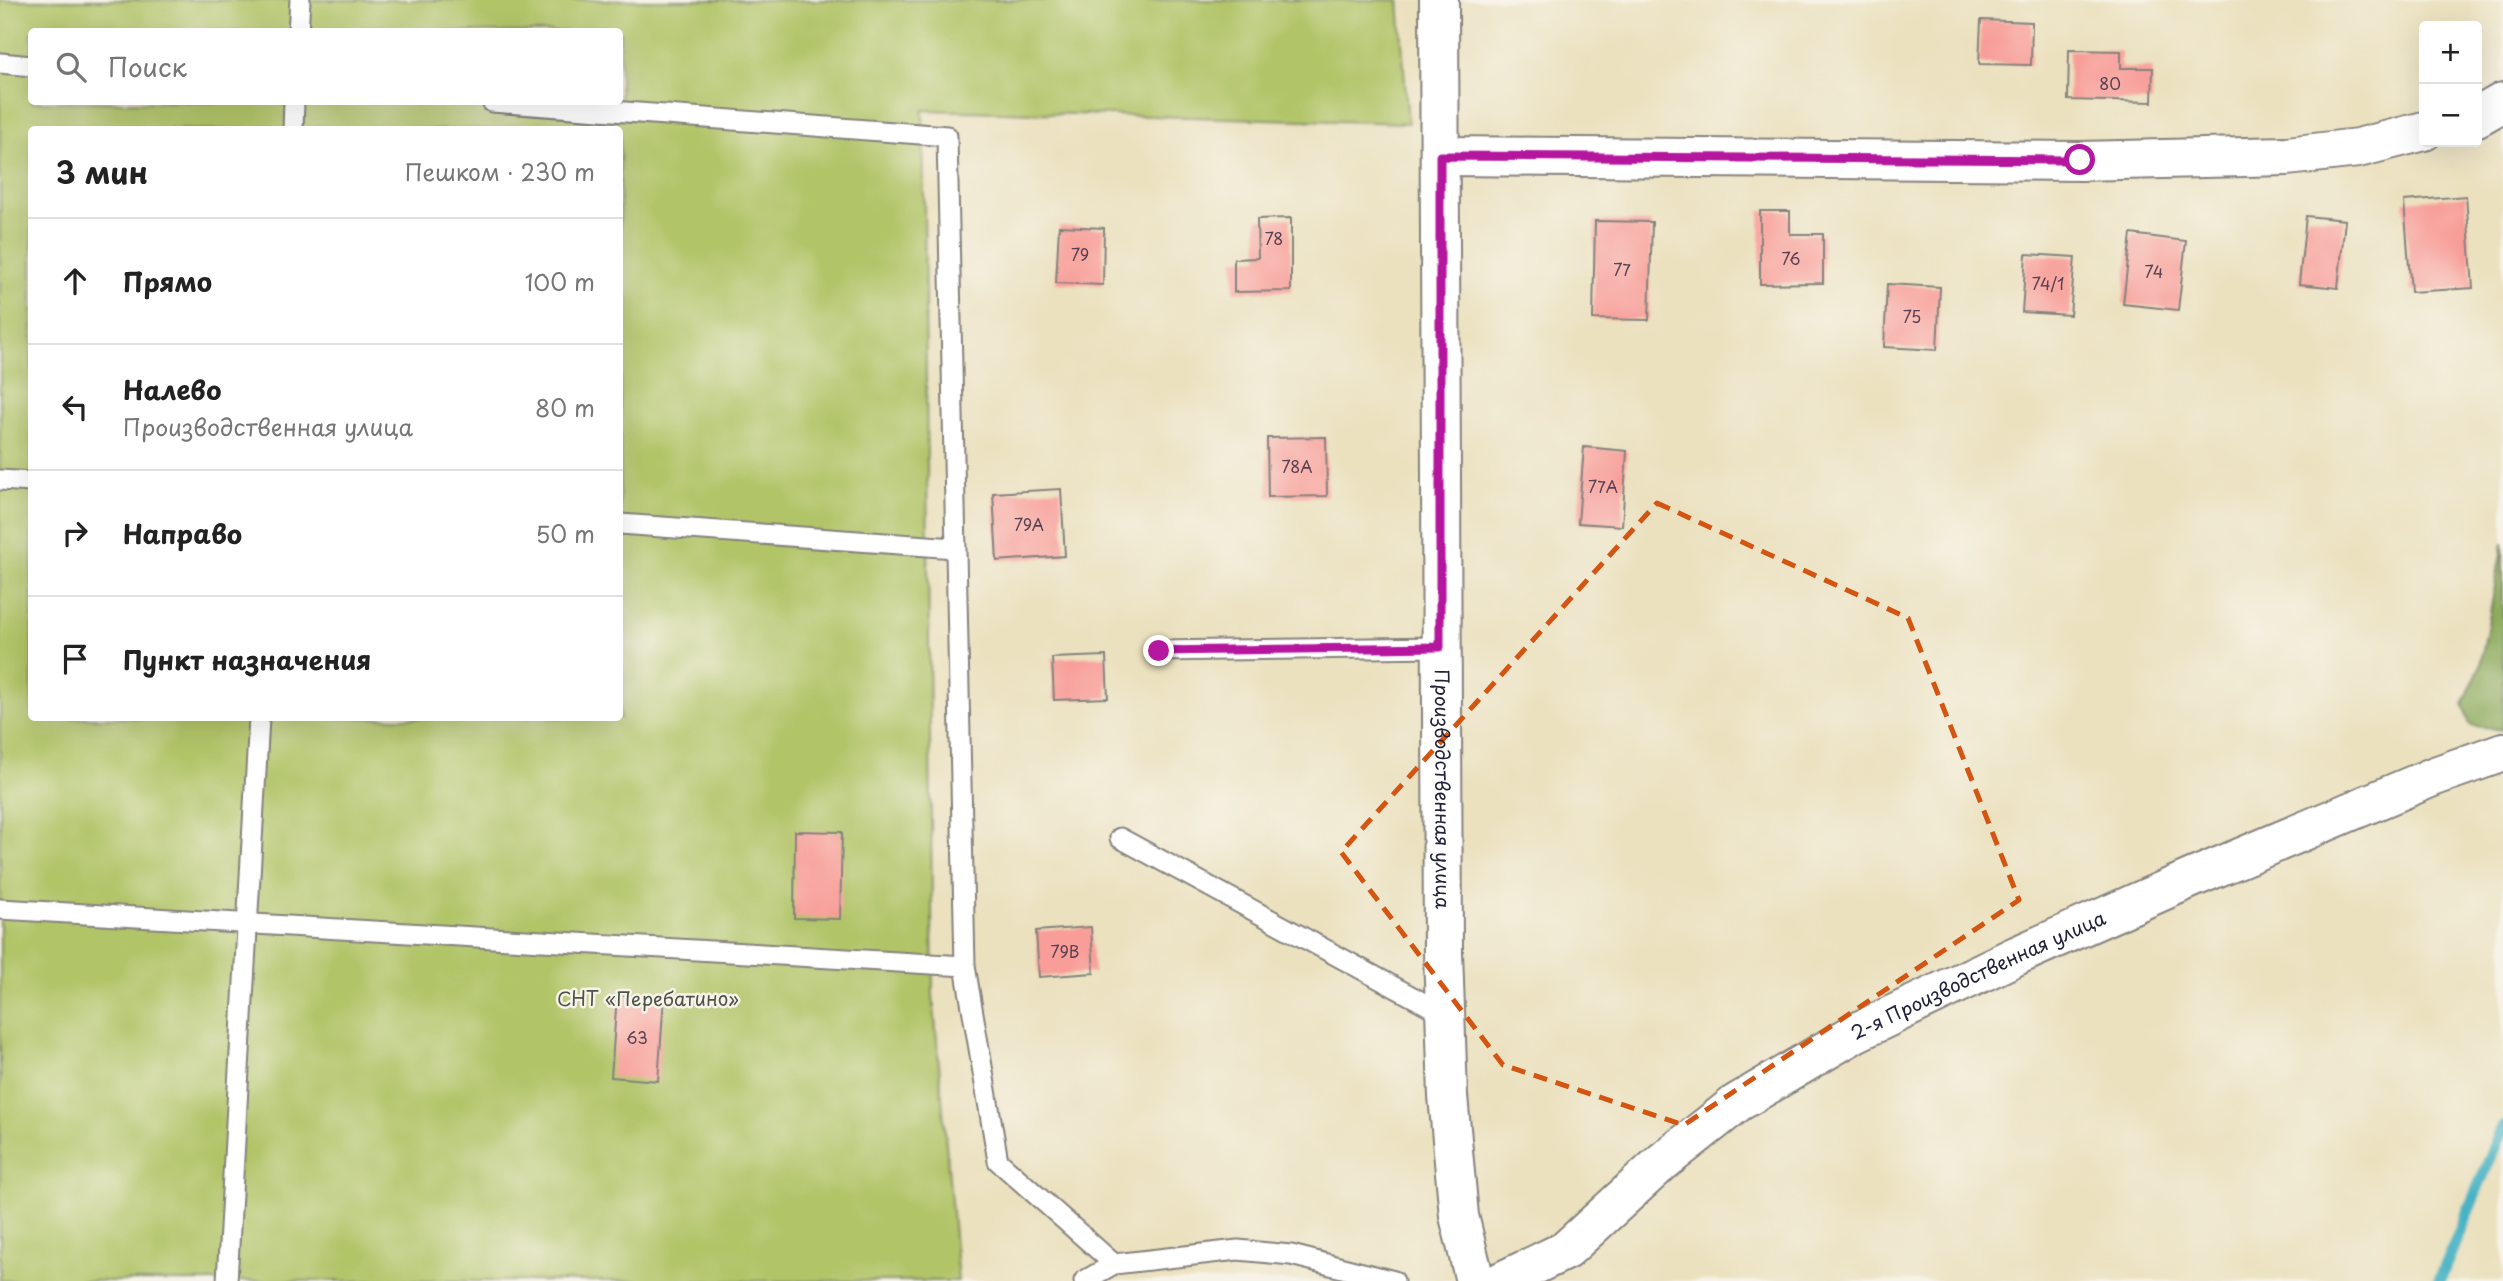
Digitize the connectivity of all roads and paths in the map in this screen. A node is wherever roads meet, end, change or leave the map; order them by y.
1 (300, 0) edge
2 (1439, 0) edge
3 (298, 28) edge
4 (0, 63) edge
5 (28, 65) edge
6 (2503, 102) edge
7 (294, 105) edge
8 (532, 105) edge
9 (2482, 114) edge
10 (293, 126) edge
11 (2419, 132) edge
12 (1440, 156) junction
13 (0, 480) edge
14 (28, 482) edge
15 (623, 524) edge
16 (955, 548) junction
17 (1440, 647) junction
18 (1159, 651) dead end
19 (259, 721) edge
20 (2503, 752) edge
21 (1121, 838) dead end
22 (0, 909) edge
23 (247, 924) junction
24 (965, 965) junction
25 (1446, 1015) junction
26 (1114, 1264) junction
27 (227, 1281) edge
28 (1084, 1281) edge
29 (1394, 1281) edge
30 (1475, 1281) edge
31 (1502, 1281) edge

1 - 3 lane
2 - 12 street, Производственная улица
4 - 5 lane
6 - 9 street
7 - 10 lane
8 - 16 lane
11 - 12 street
12 - 17 street, Производственная улица
13 - 14 lane
15 - 16 lane
16 - 24 lane
17 - 18 lane
17 - 25 street, Производственная улица
19 - 23 lane
20 - 31 street, 2-я Производственная улица
21 - 25 lane
22 - 23 lane
23 - 24 lane
23 - 27 lane
24 - 26 lane
25 - 30 street, Производственная улица
26 - 28 lane
26 - 29 lane

